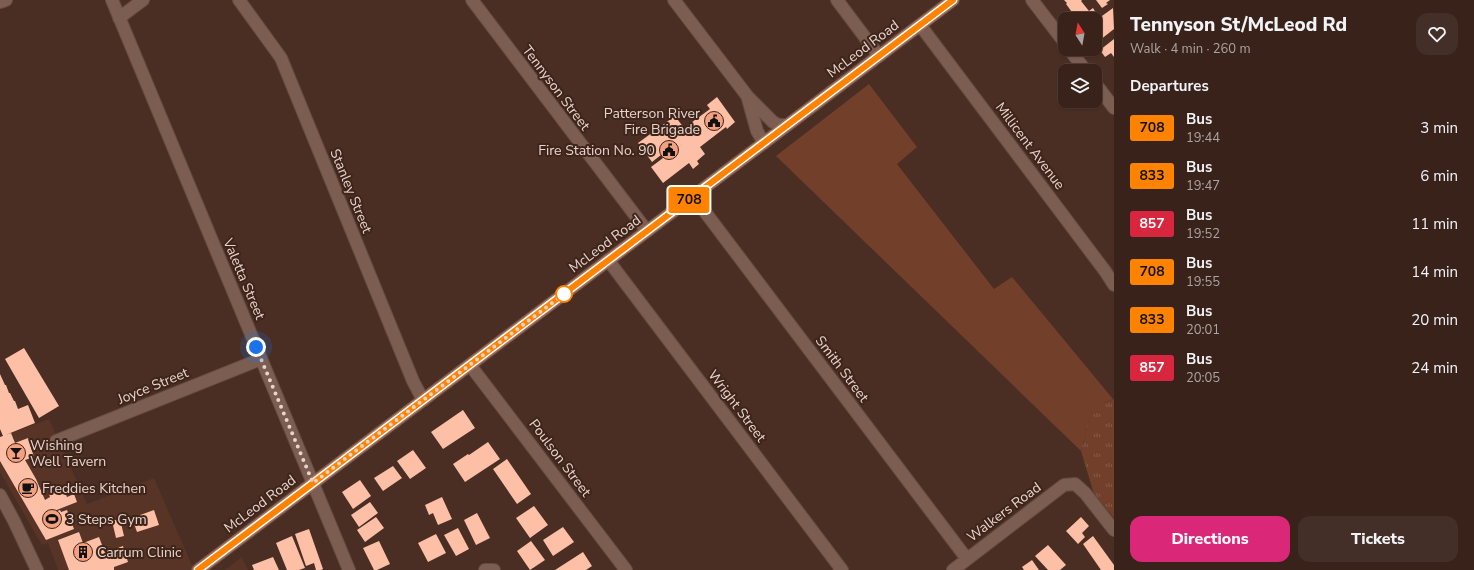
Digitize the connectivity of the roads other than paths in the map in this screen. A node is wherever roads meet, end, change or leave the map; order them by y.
1 (6, 0) edge
2 (112, 0) edge
3 (143, 0) edge
4 (239, 0) edge
5 (472, 0) edge
6 (674, 0) edge
7 (837, 0) edge
8 (953, 0) edge
9 (1032, 0) edge
10 (0, 2) edge
11 (119, 18) junction
12 (920, 25) junction
13 (1058, 34) edge
14 (879, 56) junction
15 (1102, 92) edge
16 (748, 97) junction
17 (1114, 108) edge
18 (787, 125) junction
19 (764, 143) junction
20 (693, 196) junction
21 (647, 231) junction
22 (608, 260) junction
23 (1114, 285) edge
24 (261, 359) junction
25 (470, 364) junction
26 (423, 400) junction
27 (56, 441) dead end
28 (313, 483) junction
29 (0, 495) edge
30 (1114, 530) edge
31 (967, 559) junction
32 (37, 570) edge
33 (198, 570) edge
34 (349, 570) edge
35 (485, 570) edge
36 (494, 570) edge
37 (626, 570) edge
38 (842, 570) edge
39 (953, 570) edge

1 - 10 street
2 - 11 street, Valetta Street
3 - 11 street
4 - 26 street, Stanley Street
5 - 21 street, Tennyson Street
6 - 16 street
7 - 14 street
8 - 12 main road, McLeod Road
9 - 13 street
11 - 24 street, Valetta Street
12 - 14 main road, McLeod Road
12 - 23 street, Millicent Avenue
14 - 18 main road, McLeod Road
15 - 17 street
16 - 18 street
16 - 19 street
18 - 19 main road, McLeod Road
19 - 20 main road, McLeod Road
20 - 21 main road, McLeod Road
20 - 31 street, Smith Street
21 - 22 main road, McLeod Road
22 - 25 main road, McLeod Road
22 - 38 street, Wright Street
24 - 27 street, Joyce Street
24 - 28 street, Valetta Street
25 - 26 main road, McLeod Road
25 - 37 street, Poulson Street
26 - 28 main road, McLeod Road
28 - 33 main road, McLeod Road
28 - 34 street, Valetta Street
29 - 32 street
30 - 31 street, Walkers Road
31 - 39 street, Walkers Road
35 - 36 street

